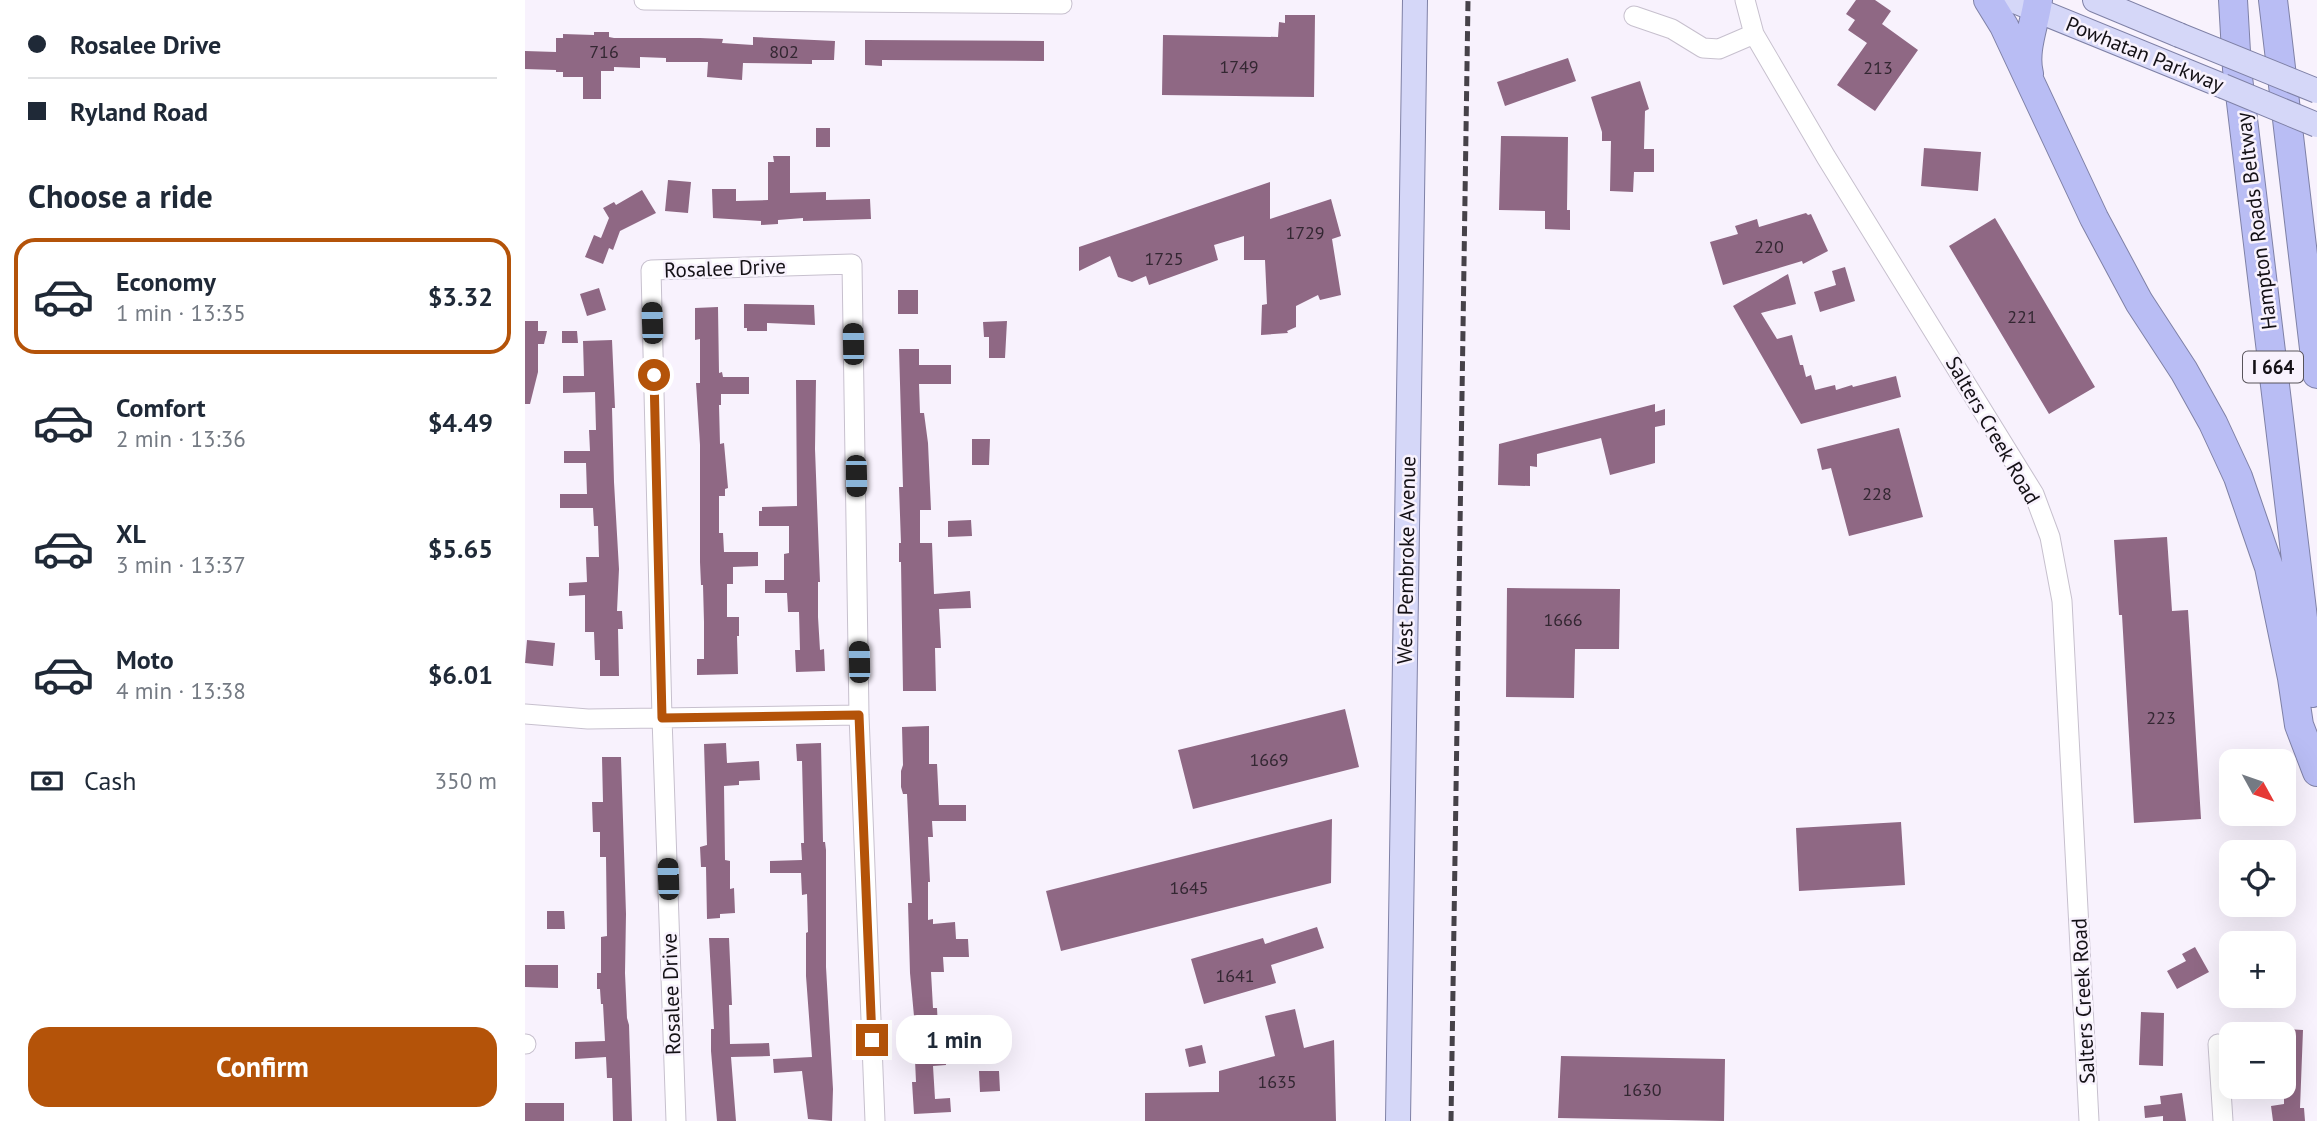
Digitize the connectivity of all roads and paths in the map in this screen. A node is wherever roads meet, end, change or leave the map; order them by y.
1 (644, 0) edge
2 (1415, 0) edge
3 (1745, 0) edge
4 (1988, 0) edge
5 (2095, 0) edge
6 (2233, 0) edge
7 (2273, 0) edge
8 (726, 1) edge
9 (2029, 3) edge
10 (1062, 4) dead end
11 (1635, 16) dead end
12 (1754, 34) junction
13 (2031, 83) junction
14 (2317, 91) edge
15 (2317, 125) edge
16 (2317, 374) edge
17 (525, 714) edge
18 (859, 715) junction
19 (662, 718) junction
20 (2317, 734) edge
21 (2317, 772) edge
22 (2218, 1044) dead end
23 (676, 1121) edge
24 (875, 1121) edge
25 (1398, 1121) edge
26 (2089, 1121) edge
27 (2223, 1121) edge

1 - 8 street
2 - 25 main road, West Pembroke Avenue
3 - 12 street, Salters Creek Road
4 - 13 highway
5 - 14 main road, Powhatan Parkway, bridge
6 - 20 highway, Hampton Roads Beltway / I 664
7 - 16 highway, Hampton Roads Beltway / I 664
8 - 10 street
9 - 13 highway
9 - 15 main road, Powhatan Parkway, bridge
11 - 12 street
12 - 26 street, Salters Creek Road
13 - 21 highway
17 - 19 street
18 - 19 street
18 - 19 street, Rosalee Drive
18 - 24 street
19 - 23 street, Rosalee Drive
22 - 27 street

